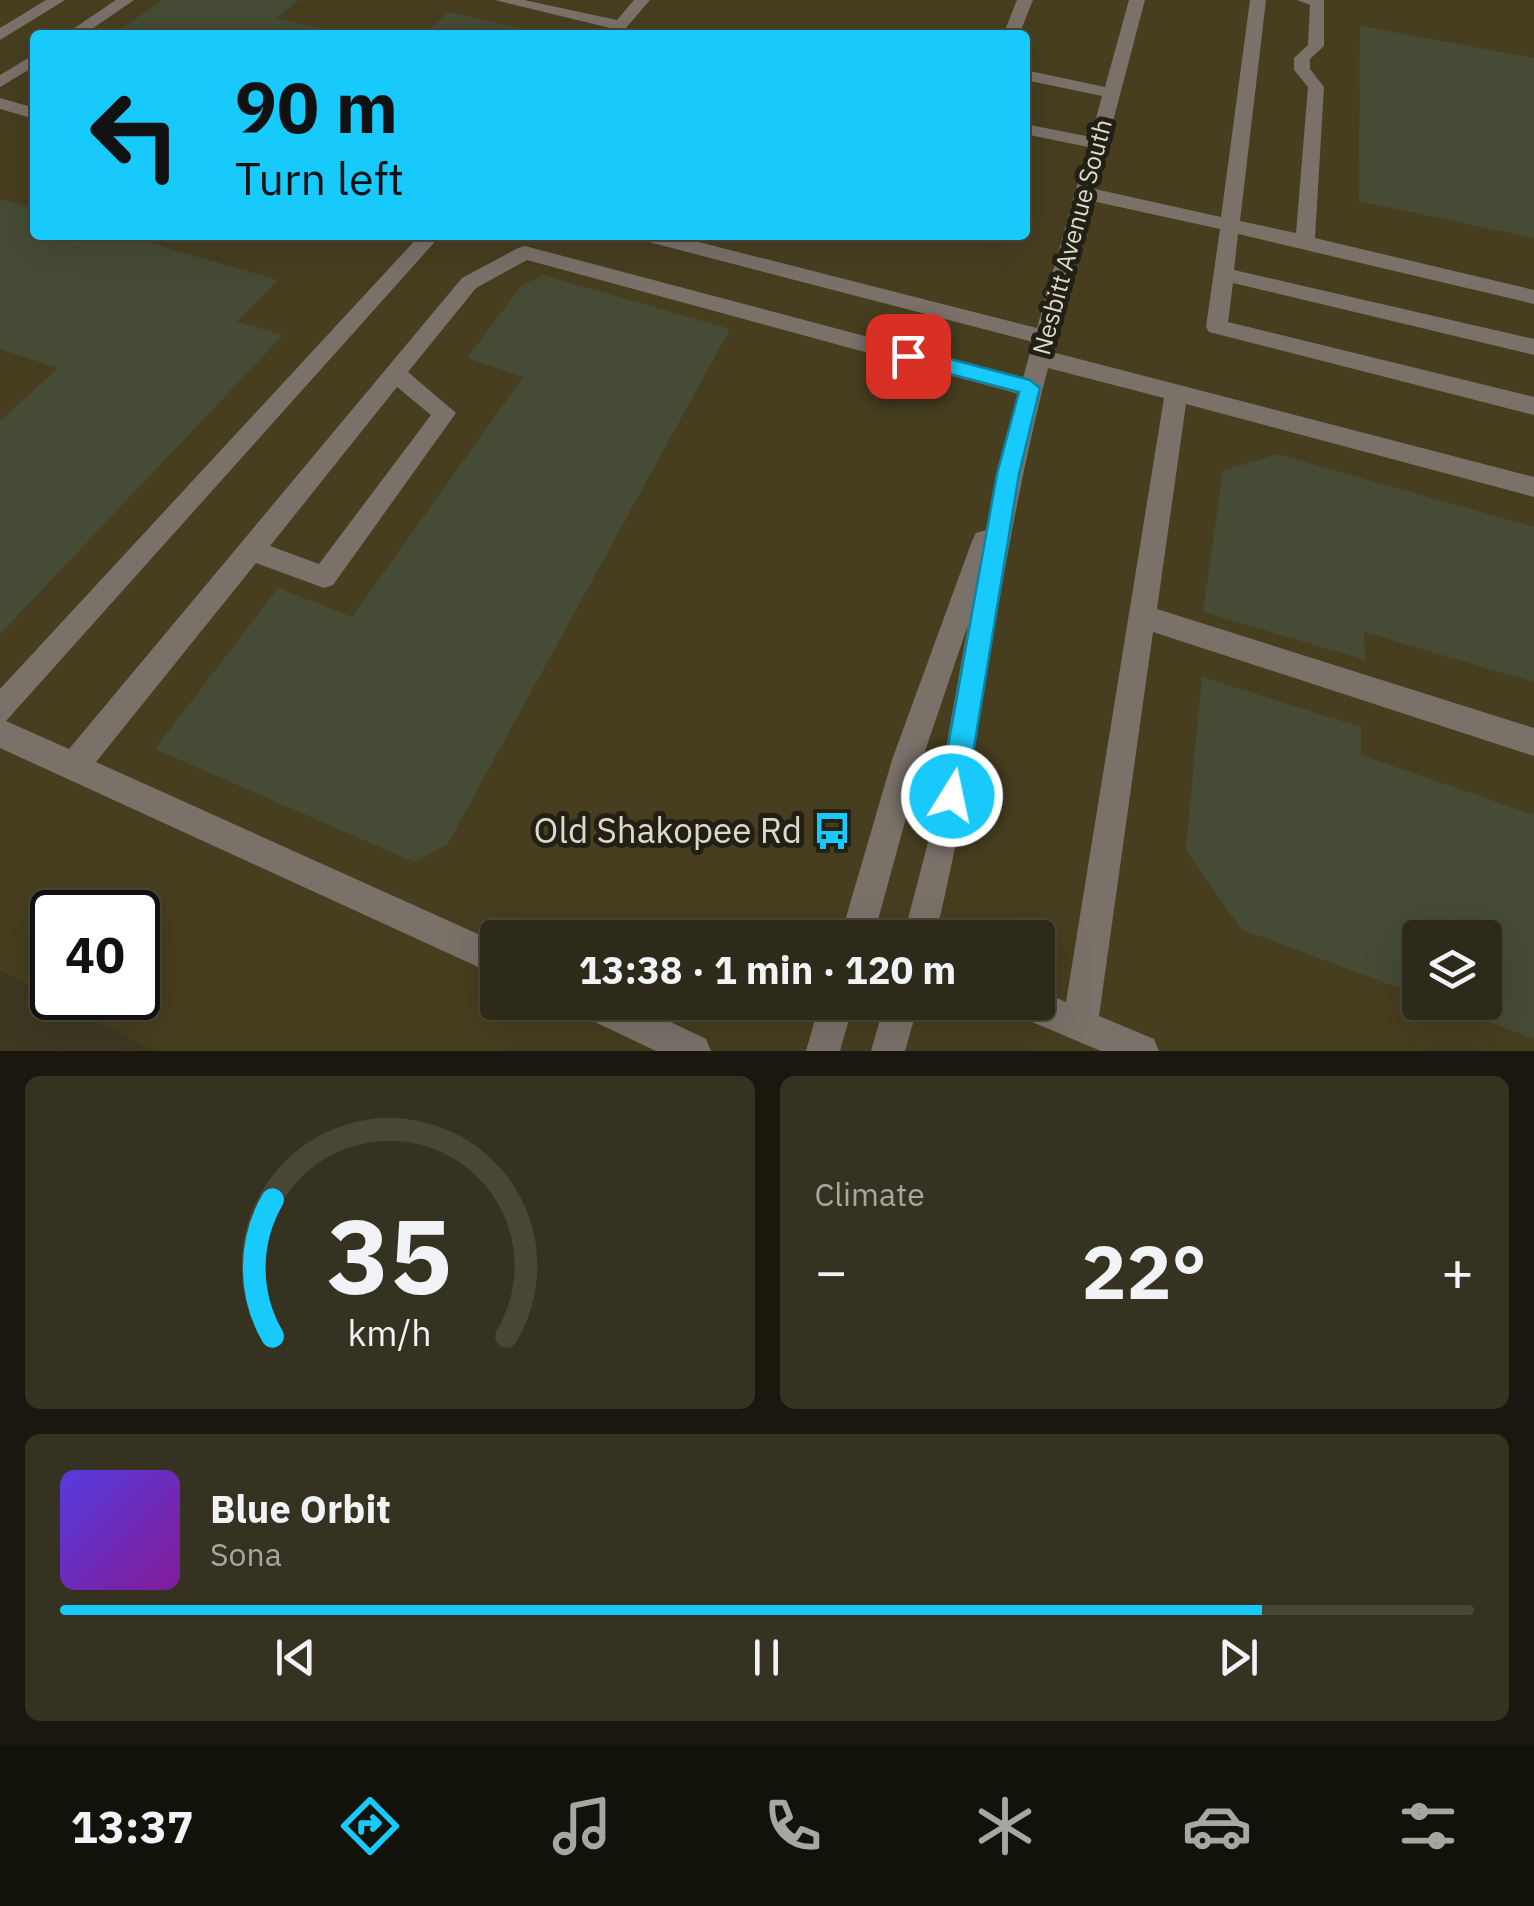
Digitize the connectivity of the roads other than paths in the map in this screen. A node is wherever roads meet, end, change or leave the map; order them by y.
1 (57, 0) edge
2 (126, 0) edge
3 (503, 0) edge
4 (642, 0) edge
5 (1025, 0) edge
6 (1137, 0) edge
7 (1258, 0) edge
8 (1305, 0) edge
9 (80, 30) edge
10 (616, 30) edge
11 (1012, 30) edge
12 (0, 35) edge
13 (30, 62) edge
14 (1030, 76) edge
15 (0, 82) edge
16 (1111, 93) junction
17 (0, 103) edge
18 (30, 112) edge
19 (1030, 130) edge
20 (1098, 144) junction
21 (1084, 192) junction
22 (1230, 224) junction
23 (420, 240) edge
24 (663, 240) edge
25 (1305, 242) junction
26 (1223, 274) junction
27 (1534, 297) edge
28 (1042, 347) junction
29 (1534, 347) edge
30 (395, 374) junction
31 (1030, 388) junction
32 (1176, 392) junction
33 (1534, 406) edge
34 (1008, 474) junction
35 (1534, 487) edge
36 (251, 550) junction
37 (1141, 616) junction
38 (0, 710) edge
39 (0, 733) edge
40 (1534, 742) edge
41 (74, 766) junction
42 (861, 920) edge
43 (924, 920) edge
44 (480, 952) edge
45 (1055, 1015) edge
46 (628, 1020) edge
47 (832, 1020) edge
48 (897, 1020) edge
49 (1080, 1025) junction
50 (694, 1051) edge
51 (823, 1051) edge
52 (888, 1051) edge
53 (1142, 1051) edge

1 - 12 street
2 - 9 street
3 - 10 street
4 - 10 street
5 - 11 street
6 - 16 street, Nesbitt Avenue South
7 - 22 street
8 - 25 street
13 - 15 street
14 - 16 street
16 - 20 street, Nesbitt Avenue South
17 - 18 street
19 - 20 street
20 - 21 street, Nesbitt Avenue South
21 - 22 street
21 - 28 street, Nesbitt Avenue South
22 - 25 street
22 - 26 street
23 - 38 street
24 - 28 street
25 - 27 street
26 - 29 street
26 - 33 street
28 - 31 street, Nesbitt Avenue South
28 - 32 street
30 - 31 street
30 - 36 street
30 - 36 street
31 - 34 street, Nesbitt Avenue South
32 - 35 street
32 - 37 street
34 - 42 street, Nesbitt Avenue South
34 - 43 street, Nesbitt Avenue South
36 - 41 street
37 - 40 street
37 - 49 street
39 - 41 street
41 - 44 street
45 - 49 street
46 - 50 street
47 - 51 street
48 - 52 street
49 - 53 street

